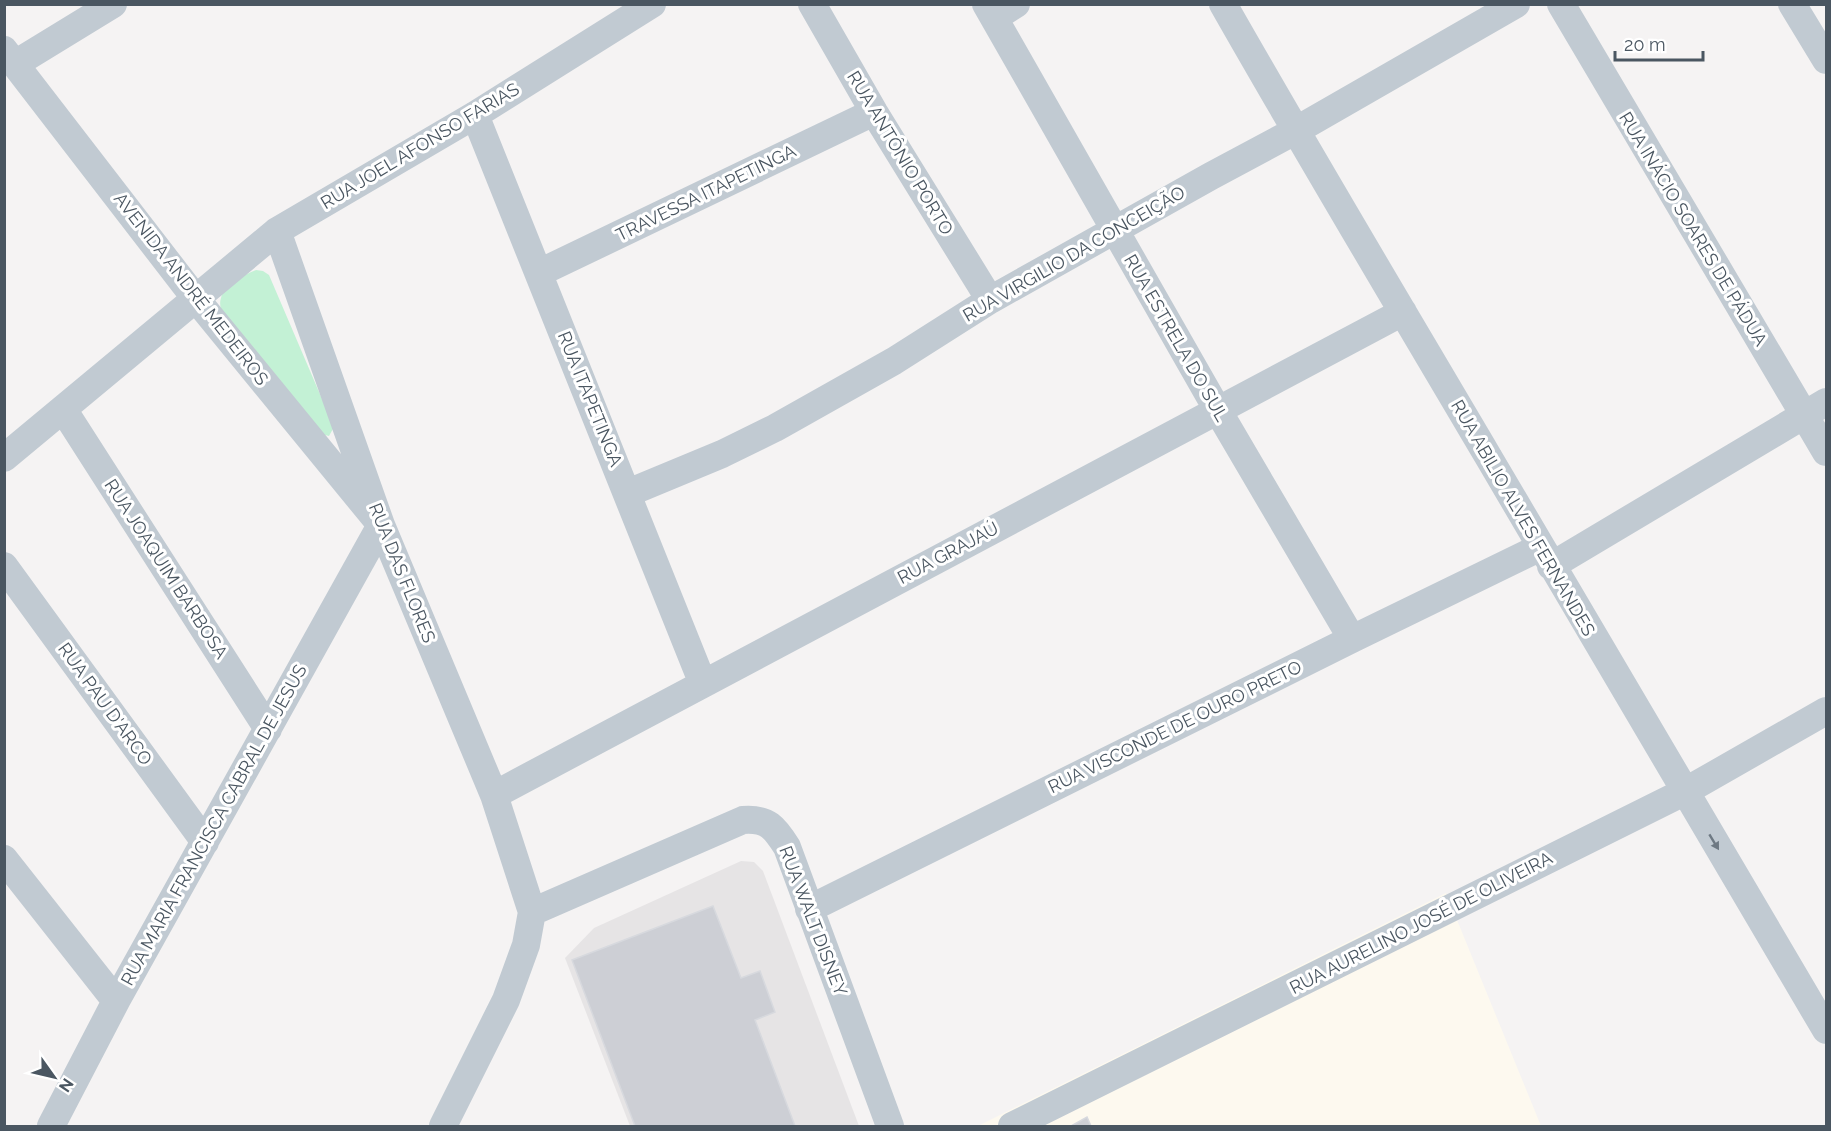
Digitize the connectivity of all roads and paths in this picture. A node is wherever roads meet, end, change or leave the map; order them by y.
1 (113, 4) edge
2 (652, 4) edge
3 (812, 4) edge
4 (1223, 4) edge
5 (1516, 4) edge
6 (1561, 4) edge
7 (1792, 4) edge
8 (998, 9) edge
9 (10, 57) edge
10 (1827, 60) edge
11 (874, 112) junction
12 (475, 115) junction
13 (1295, 131) junction
14 (1113, 230) junction
15 (277, 231) junction
16 (539, 273) junction
17 (196, 299) junction
18 (990, 300) junction
19 (1403, 312) junction
20 (1815, 408) edge
21 (63, 409) junction
22 (1217, 409) junction
23 (1827, 452) edge
24 (4, 458) edge
25 (628, 494) junction
26 (381, 525) junction
27 (1546, 557) junction
28 (4, 566) edge
29 (1352, 639) junction
30 (703, 684) junction
31 (1827, 711) edge
32 (268, 729) junction
33 (1684, 792) junction
34 (494, 795) junction
35 (205, 842) junction
36 (4, 859) edge
37 (809, 909) junction
38 (532, 912) junction
39 (116, 1001) junction
40 (1827, 1030) edge
41 (51, 1126) edge
42 (443, 1126) edge
43 (890, 1126) edge
44 (1012, 1126) edge

1 - 9 street
2 - 12 street, RUA JOEL AFONSO FARIAS
3 - 11 street, RUA ANTÔNIO PORTO
4 - 13 street, RUA ABILIO ALVES FERNANDES
5 - 13 street, RUA VIRGILIO DA CONCEIÇÃO
6 - 20 street, RUA INÁCIO SOARES DE PÁDUA
7 - 10 street
8 - 14 street, RUA ESTRELA DO SUL
9 - 17 street, AVENIDA ANDRÉ MEDEIROS
11 - 16 street, TRAVESSA ITAPETINGA
11 - 18 street, RUA ANTÔNIO PORTO
12 - 15 street, RUA JOEL AFONSO FARIAS
12 - 16 street, RUA ITAPETINGA
13 - 14 street, RUA VIRGILIO DA CONCEIÇÃO
13 - 19 street, RUA ABILIO ALVES FERNANDES
14 - 18 street, RUA VIRGILIO DA CONCEIÇÃO
14 - 22 street, RUA ESTRELA DO SUL
15 - 17 street, RUA JOEL AFONSO FARIAS
15 - 26 street, RUA DAS FLORES
16 - 25 street, RUA ITAPETINGA
17 - 21 street, RUA JOEL AFONSO FARIAS
17 - 26 street, AVENIDA ANDRÉ MEDEIROS
18 - 25 street, RUA VIRGILIO DA CONCEIÇÃO
19 - 22 street, RUA GRAJAÚ
19 - 27 street, RUA ABILIO ALVES FERNANDES
20 - 23 street, RUA INÁCIO SOARES DE PÁDUA
20 - 27 street, RUA VISCONDE DE OURO PRETO
21 - 24 street, RUA JOEL AFONSO FARIAS
21 - 32 street, RUA JOAQUIM BARBOSA
22 - 29 street, RUA ESTRELA DO SUL
22 - 30 street, RUA GRAJAÚ
25 - 30 street, RUA ITAPETINGA
26 - 32 street, RUA MARIA FRANCISCA CABRAL DE JESUS
26 - 34 street, RUA DAS FLORES
27 - 29 street, RUA VISCONDE DE OURO PRETO
27 - 33 street, RUA ABILIO ALVES FERNANDES
28 - 35 street, RUA PAU D'ARCO
29 - 37 street, RUA VISCONDE DE OURO PRETO
30 - 34 street, RUA GRAJAÚ
31 - 33 street, RUA AURELINO JOSÉ DE OLIVEIRA
32 - 35 street, RUA MARIA FRANCISCA CABRAL DE JESUS
33 -> 40 street, RUA ABILIO ALVES FERNANDES
33 - 44 street, RUA AURELINO JOSÉ DE OLIVEIRA
34 - 38 street, RUA DAS FLORES
35 - 39 street, RUA MARIA FRANCISCA CABRAL DE JESUS
36 - 39 street
37 - 38 street, RUA WALT DISNEY
37 - 43 street, RUA WALT DISNEY
38 - 42 street
39 - 41 street, RUA MARIA FRANCISCA CABRAL DE JESUS

